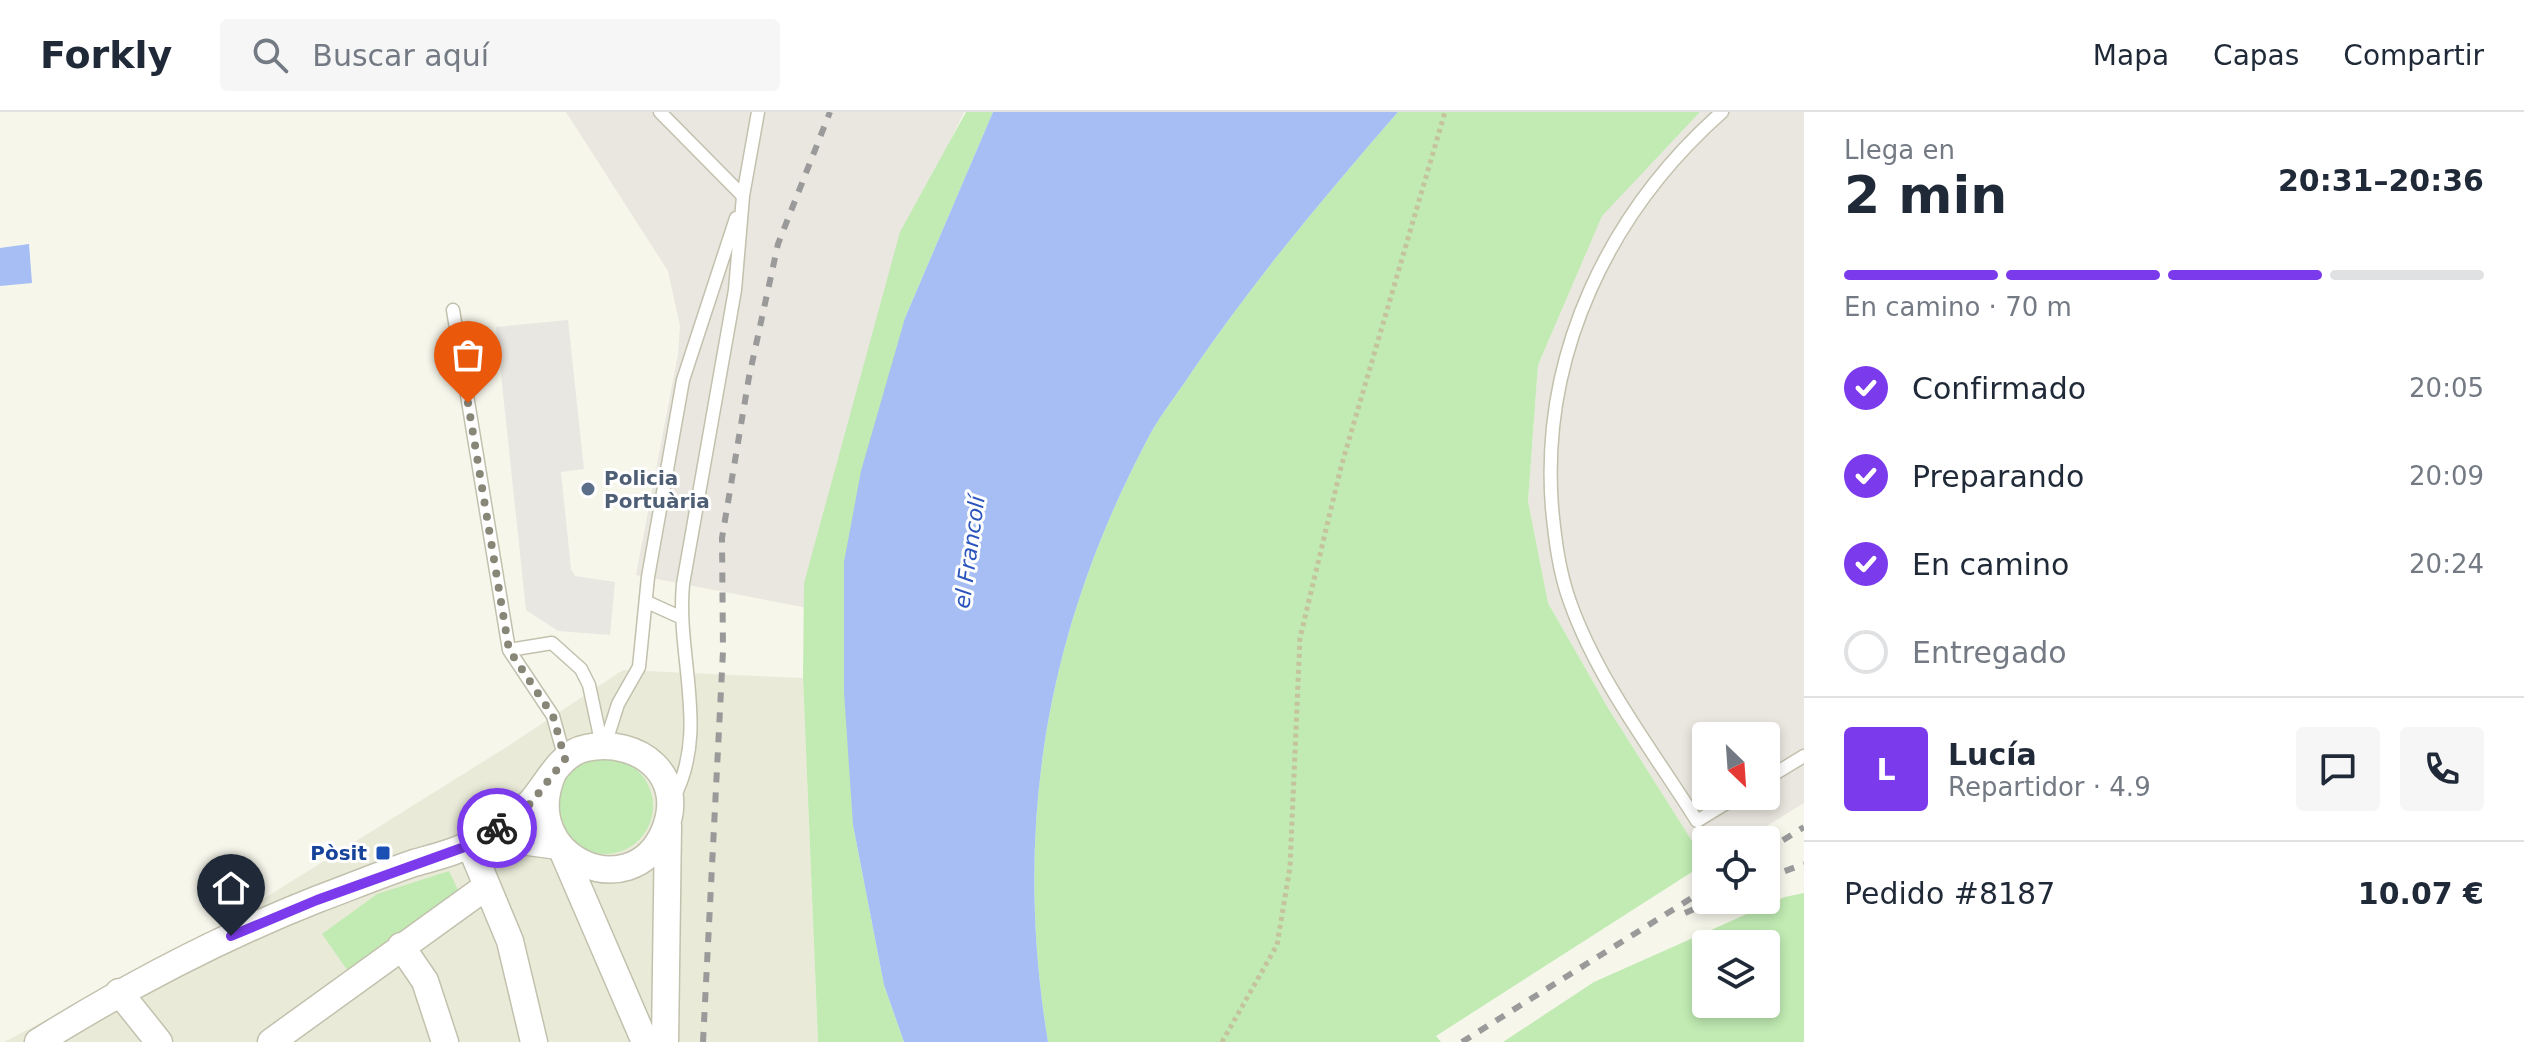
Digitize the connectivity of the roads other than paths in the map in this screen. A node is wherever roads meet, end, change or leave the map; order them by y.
1 (660, 112) edge
2 (758, 112) edge
3 (1722, 112) edge
4 (743, 196) junction
5 (453, 310) dead end
6 (647, 602) junction
7 (680, 617) junction
8 (509, 650) junction
9 (603, 745) junction
10 (1804, 756) edge
11 (559, 766) junction
12 (1780, 771) edge
13 (1715, 810) edge
14 (668, 812) junction
15 (470, 845) junction
16 (560, 849) junction
17 (487, 886) junction
18 (401, 946) junction
19 (119, 992) junction
20 (38, 1042) edge
21 (159, 1042) edge
22 (271, 1042) edge
23 (445, 1042) edge
24 (534, 1042) edge
25 (645, 1042) edge
26 (665, 1042) edge

1 - 4 lane
2 - 4 lane
3 - 13 lane
4 - 6 lane
4 - 7 lane
5 - 8 lane
6 - 7 lane
6 - 9 lane
7 - 14 lane
8 - 9 lane
8 - 11 lane
9 - 11 street
9 - 14 street
10 - 12 lane
11 - 15 street
11 - 16 street
14 - 16 street
14 - 26 street
15 - 16 street
15 - 17 street
15 - 19 street
16 - 25 street
17 - 18 street
17 - 24 street
18 - 22 street
18 - 23 street
19 - 20 street
19 - 21 street

